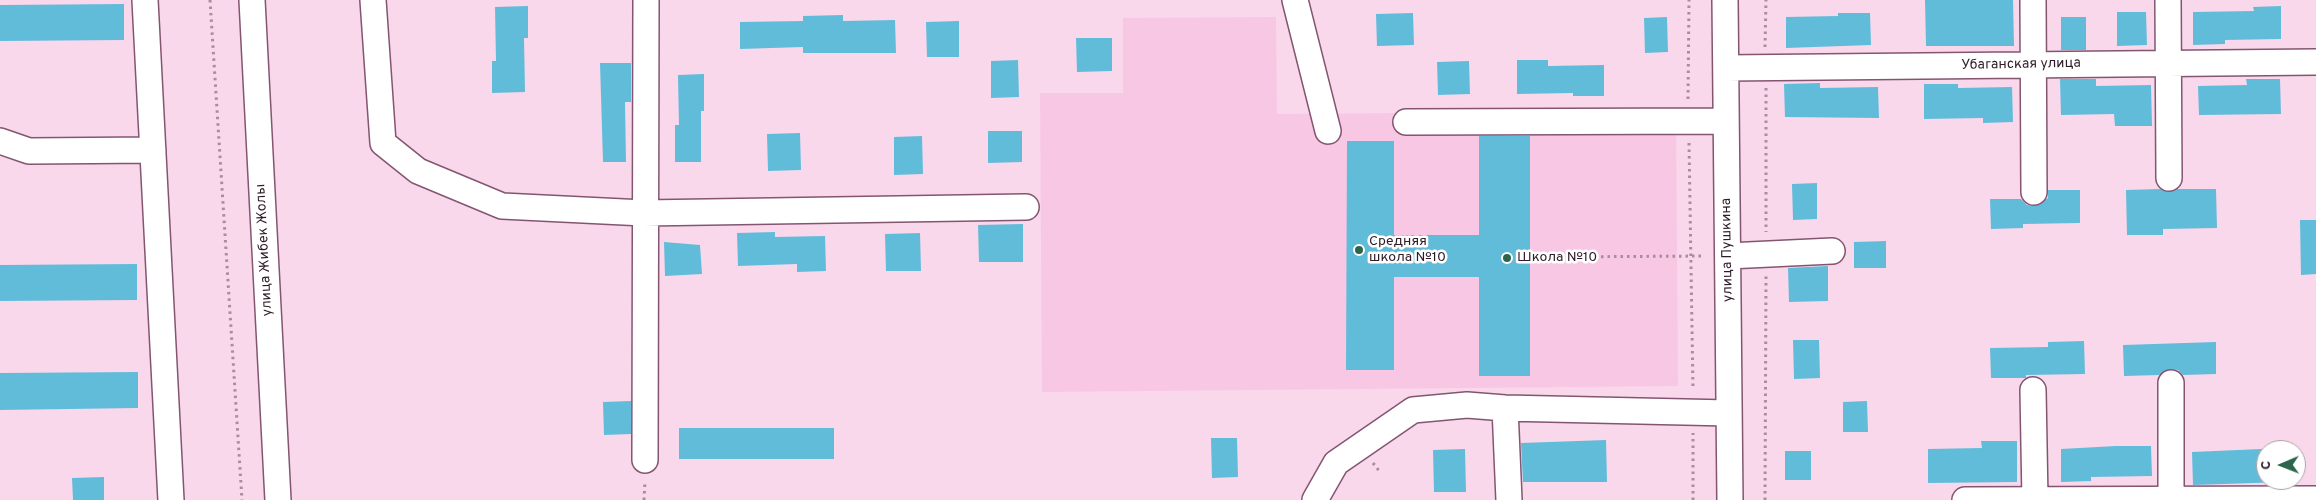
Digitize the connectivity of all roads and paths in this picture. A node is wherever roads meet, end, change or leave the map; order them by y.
1 (145, 0) edge
2 (210, 0) edge
3 (252, 0) edge
4 (373, 0) edge
5 (646, 0) edge
6 (1296, 0) edge
7 (1688, 0) edge
8 (1725, 0) edge
9 (2033, 0) edge
10 (2168, 0) edge
11 (2316, 62) edge
12 (2169, 64) junction
13 (2033, 65) junction
14 (1726, 68) junction
15 (1688, 121) junction
16 (1726, 121) junction
17 (1406, 122) dead end
18 (1328, 131) dead end
19 (0, 141) edge
20 (153, 150) junction
21 (2169, 178) dead end
22 (2034, 192) dead end
23 (1026, 207) dead end
24 (644, 213) junction
25 (1832, 251) dead end
26 (1690, 256) junction
27 (1728, 256) junction
28 (1549, 257) dead end
29 (2171, 383) dead end
30 (2032, 390) dead end
31 (1693, 396) dead end
32 (1505, 408) junction
33 (1729, 413) junction
34 (1693, 430) dead end
35 (645, 460) dead end
36 (2316, 499) edge
37 (170, 500) edge
38 (242, 500) edge
39 (278, 500) edge
40 (1315, 500) edge
41 (1508, 500) edge
42 (1693, 500) edge
43 (1730, 500) edge
44 (1965, 500) edge
45 (2036, 500) edge
46 (2172, 500) edge

1 - 20 street
2 - 38 path
3 - 39 street, улица Жибек Жолы
4 - 24 street
5 - 24 street
6 - 18 street
7 - 15 path
8 - 14 street, улица Пушкина
9 - 13 street
10 - 12 street
11 - 12 street, Убаганская улица
12 - 13 street, Убаганская улица
12 - 21 street
13 - 14 street, Убаганская улица
13 - 22 street
14 - 16 street, улица Пушкина
15 - 16 street
15 - 17 street
15 - 26 path
16 - 27 street, улица Пушкина
19 - 20 street
20 - 37 street
23 - 24 street
24 - 35 street
25 - 27 street
26 - 27 path
26 - 28 path
26 - 31 path
27 - 33 street, улица Пушкина
29 - 46 street
30 - 45 street
32 - 33 street
32 - 40 street
32 - 41 street
33 - 43 street, улица Пушкина
34 - 42 path
36 - 46 street
44 - 45 street
45 - 46 street

